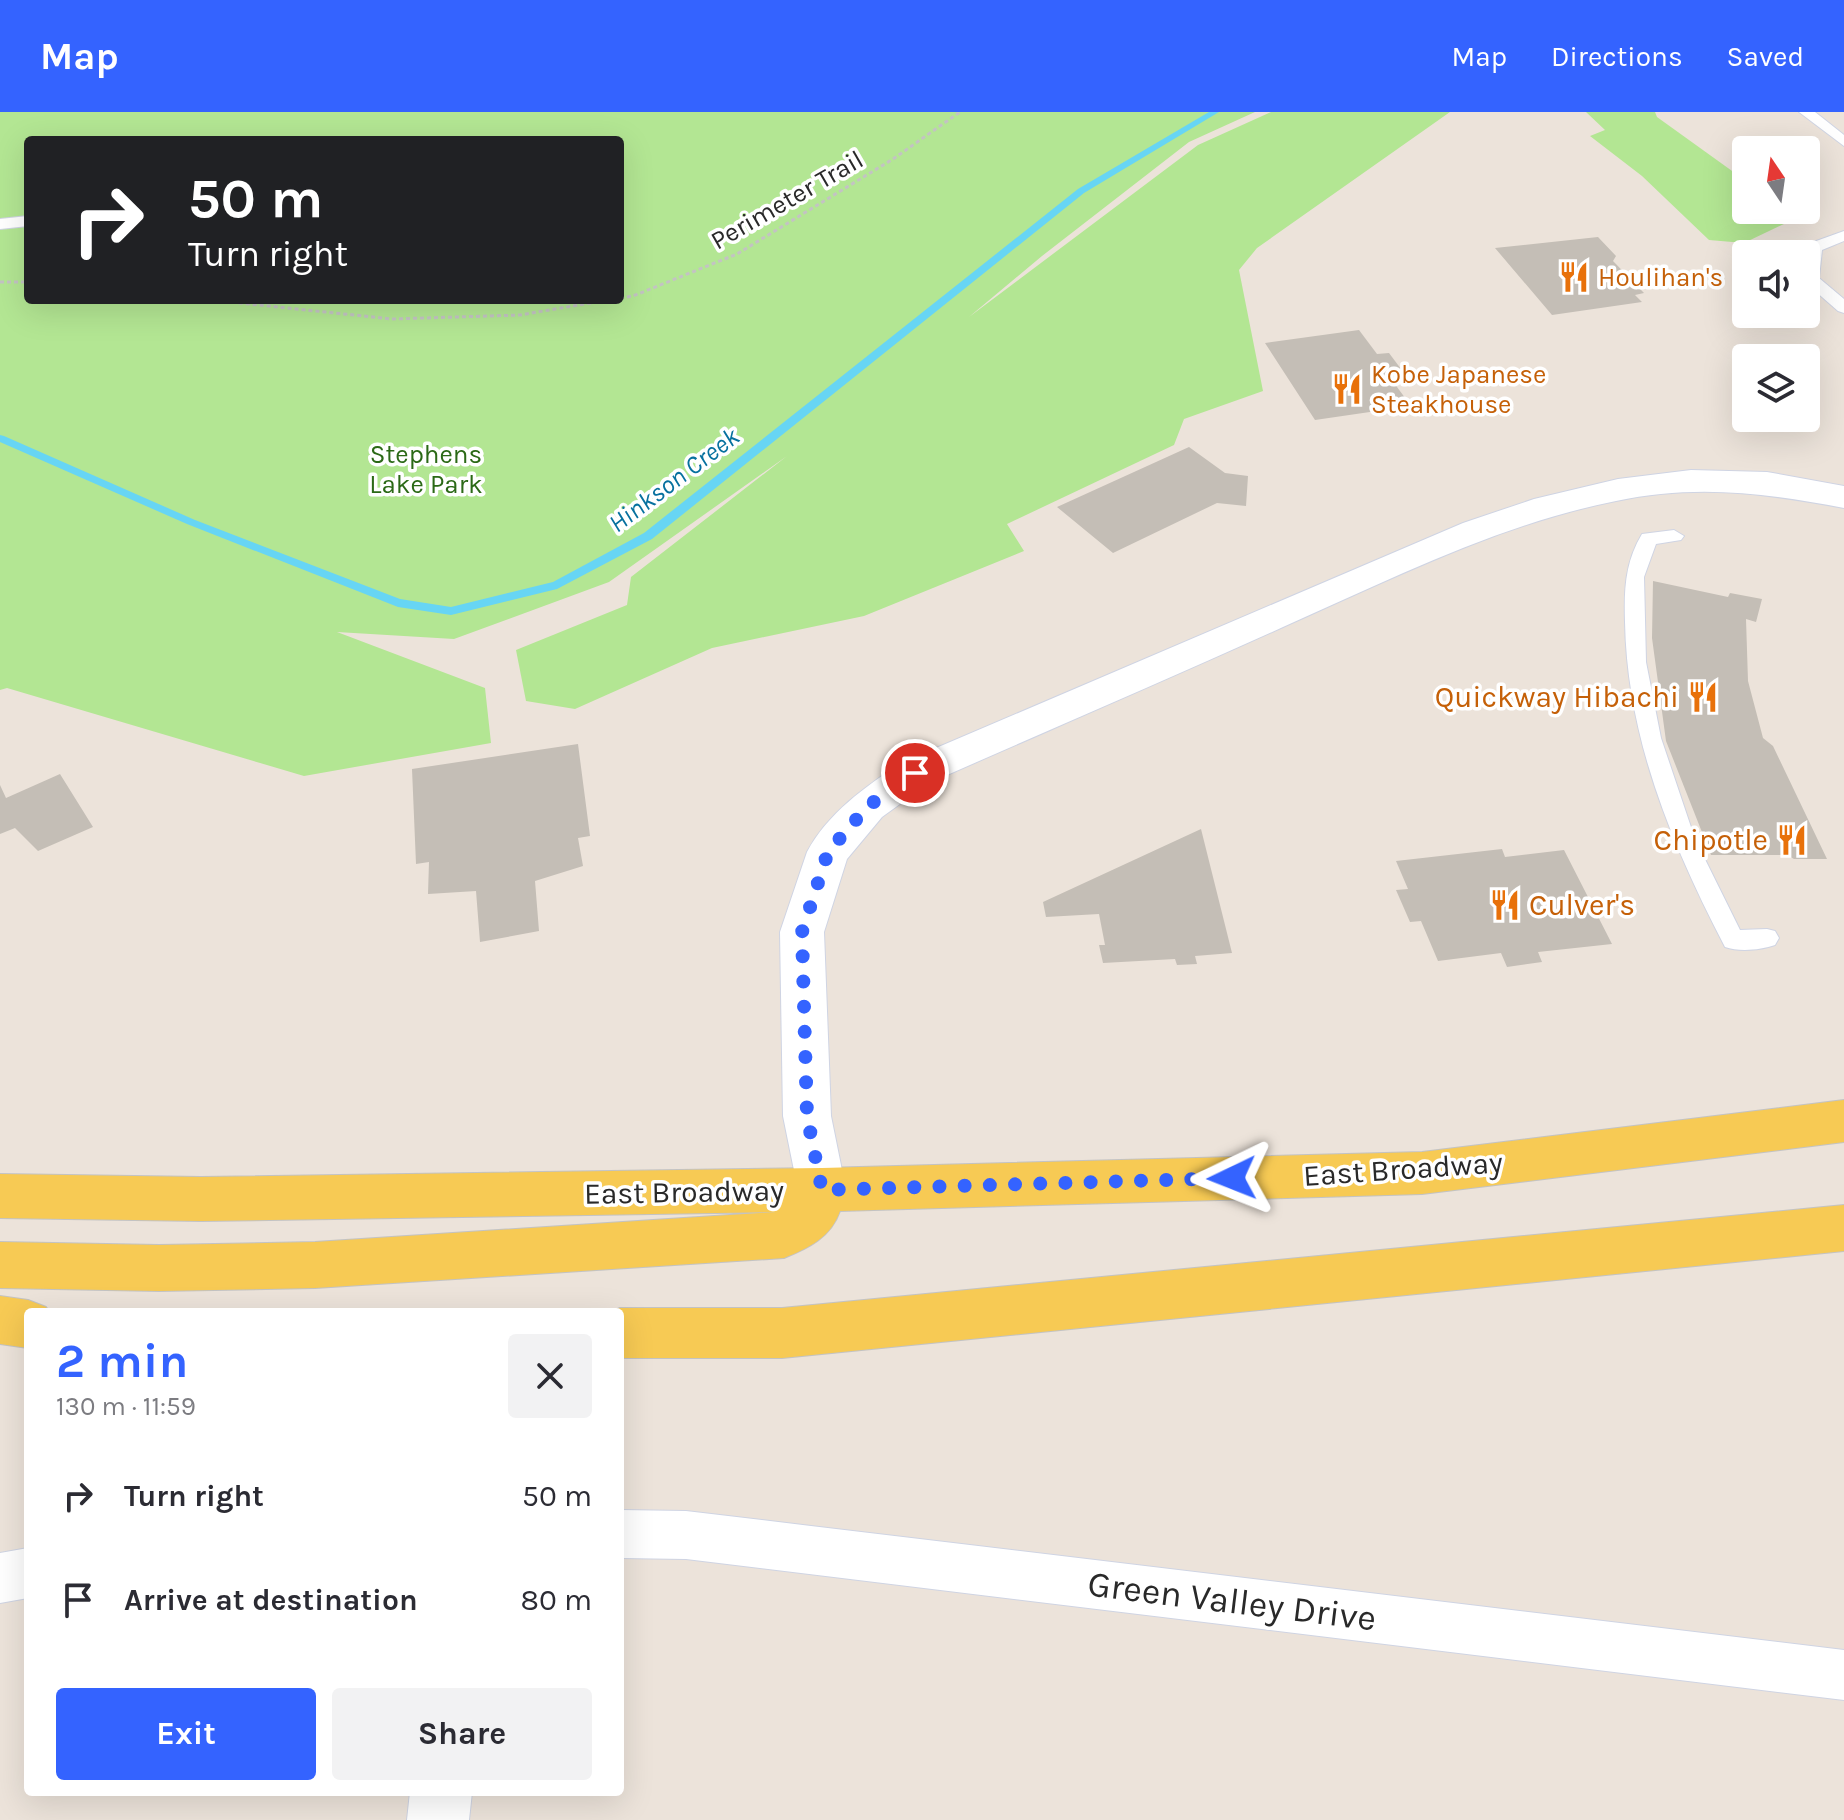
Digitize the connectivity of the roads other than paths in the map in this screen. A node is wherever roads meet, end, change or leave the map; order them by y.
1 (1806, 112) edge
2 (1844, 142) edge
3 (24, 221) edge
4 (0, 224) edge
5 (1844, 236) edge
6 (1844, 308) edge
7 (1844, 497) edge
8 (1674, 536) dead end
9 (1767, 938) dead end
10 (1844, 1121) edge
11 (822, 1190) junction
12 (0, 1196) edge
13 (1844, 1228) edge
14 (0, 1265) edge
15 (0, 1320) edge
16 (24, 1323) edge
17 (624, 1333) edge
18 (624, 1534) edge
19 (24, 1574) edge
20 (0, 1578) edge
21 (1844, 1675) edge
22 (441, 1796) edge
23 (438, 1820) edge

1 - 2 lane
3 - 4 lane
5 - 6 lane
7 - 11 street
8 - 9 lane
10 - 11 main road, East Broadway
11 - 12 main road, East Broadway
11 - 14 main road
13 - 17 main road
15 - 16 main road
18 - 21 street, Green Valley Drive
19 - 20 street
22 - 23 street

